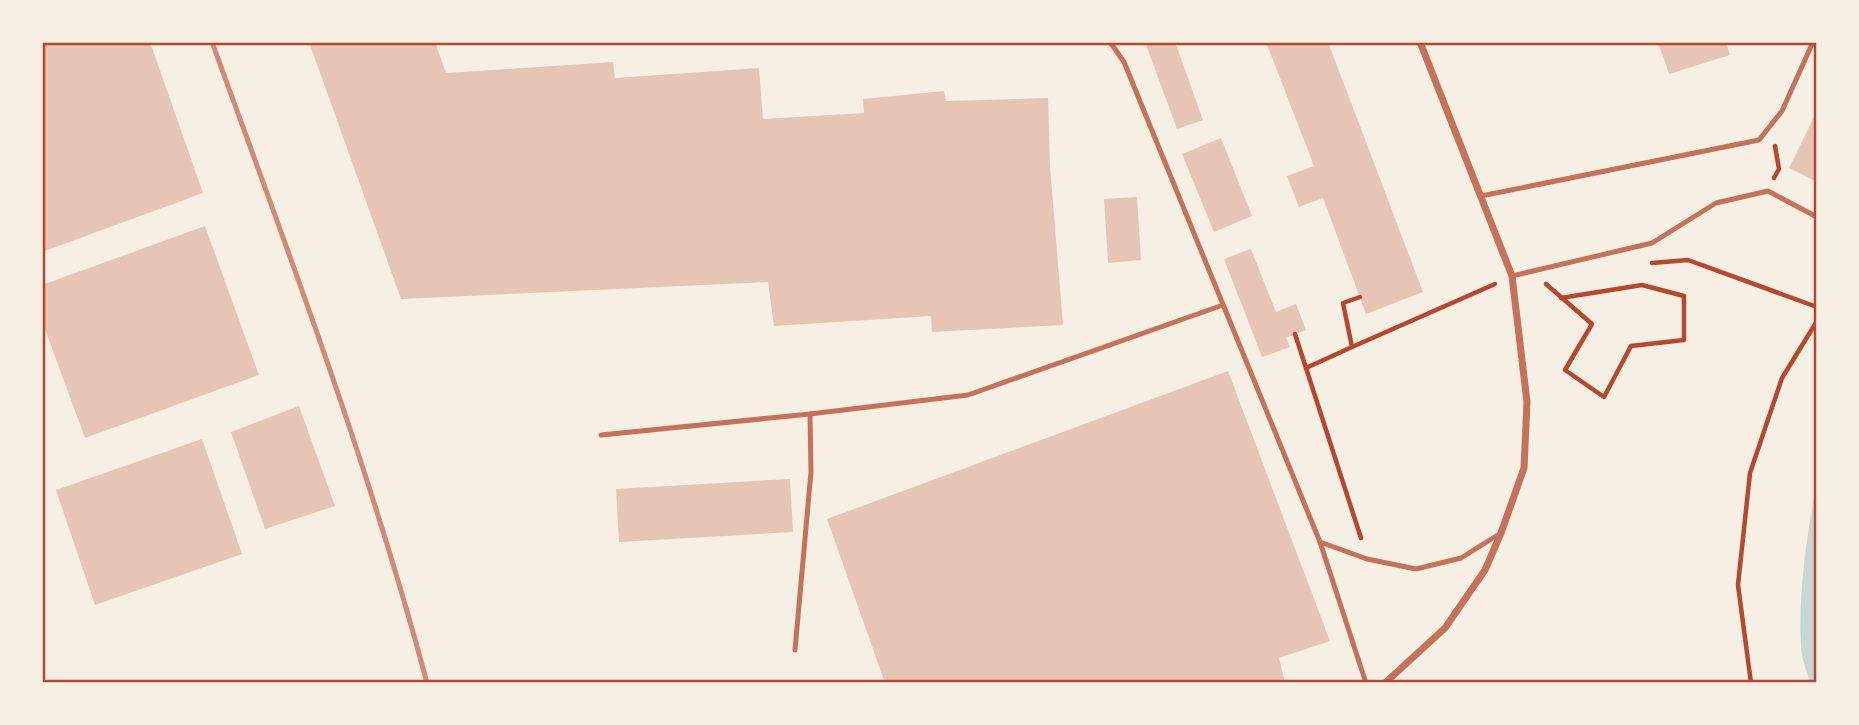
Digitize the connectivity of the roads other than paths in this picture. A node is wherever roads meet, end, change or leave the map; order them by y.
1 (1110, 42) edge
2 (1420, 42) edge
3 (1813, 42) edge
4 (1481, 196) junction
5 (1817, 217) edge
6 (1512, 276) junction
7 (1223, 305) junction
8 (810, 414) junction
9 (601, 435) dead end
10 (1501, 533) junction
11 (1320, 542) junction
12 (795, 650) dead end
13 (1366, 683) edge
14 (1385, 683) edge

1 - 7 lane
2 - 4 street
3 - 4 lane
4 - 6 street
5 - 6 lane
6 - 10 street
7 - 8 lane
7 - 11 lane
8 - 9 lane
8 - 12 lane
10 - 11 lane
10 - 14 street
11 - 13 lane

